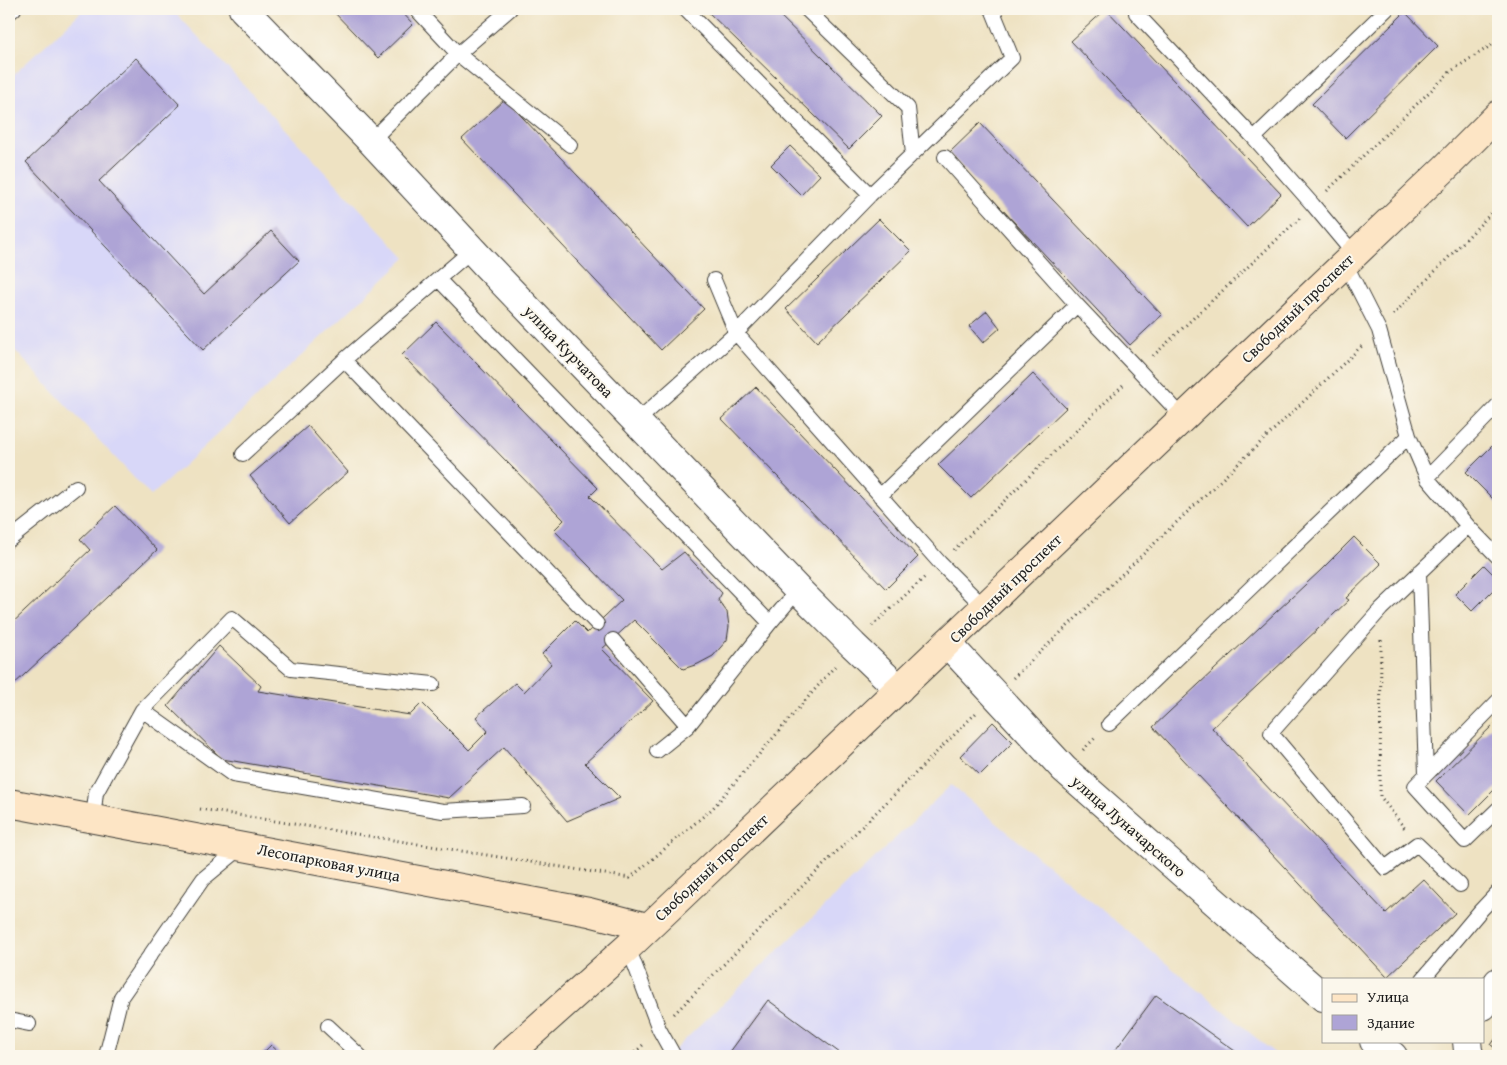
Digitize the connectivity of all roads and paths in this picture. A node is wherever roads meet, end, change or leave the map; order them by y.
1 (14, 9) edge
2 (243, 9) edge
3 (416, 9) edge
4 (510, 9) edge
5 (685, 9) edge
6 (806, 9) edge
7 (992, 9) edge
8 (1387, 9) edge
9 (1136, 13) dead end
10 (9, 14) edge
11 (1498, 41) edge
12 (458, 54) junction
13 (1498, 115) edge
14 (1254, 138) junction
15 (372, 141) junction
16 (570, 146) dead end
17 (913, 154) junction
18 (945, 157) dead end
19 (870, 195) junction
20 (1314, 205) junction
21 (1498, 206) edge
22 (472, 250) junction
23 (1349, 259) junction
24 (439, 280) junction
25 (714, 280) dead end
26 (1077, 305) junction
27 (1379, 330) junction
28 (736, 333) junction
29 (344, 360) junction
30 (1138, 370) junction
31 (1498, 405) edge
32 (1183, 417) junction
33 (637, 421) junction
34 (1409, 436) junction
35 (243, 454) dead end
36 (1427, 478) junction
37 (76, 487) dead end
38 (880, 496) junction
39 (1468, 526) junction
40 (9, 540) edge
41 (1498, 557) edge
42 (940, 563) junction
43 (1419, 572) junction
44 (798, 590) junction
45 (985, 608) junction
46 (1381, 609) junction
47 (770, 623) junction
48 (597, 624) dead end
49 (613, 640) dead end
50 (947, 643) junction
51 (853, 645) junction
52 (433, 684) dead end
53 (899, 689) junction
54 (995, 694) junction
55 (1498, 701) edge
56 (142, 710) junction
57 (1109, 724) joint
58 (688, 726) junction
59 (657, 751) dead end
60 (1064, 769) junction
61 (1426, 774) junction
62 (9, 803) edge
63 (523, 806) dead end
64 (193, 808) dead end
65 (1498, 809) edge
66 (93, 818) junction
67 (1417, 844) junction
68 (244, 846) junction
69 (1460, 885) dead end
70 (1498, 892) edge
71 (647, 927) junction
72 (628, 947) junction
73 (1424, 978) edge
74 (1498, 982) edge
75 (1322, 996) edge
76 (1484, 1004) edge
77 (9, 1020) edge
78 (29, 1024) dead end
79 (328, 1026) dead end
80 (659, 1029) junction
81 (1375, 1042) edge
82 (1467, 1042) edge
83 (106, 1056) edge
84 (360, 1056) edge
85 (506, 1056) edge
86 (631, 1056) edge
87 (674, 1056) edge
88 (1393, 1056) edge
89 (1470, 1056) edge

1 - 10 lane
2 - 15 street, улица Курчатова
3 - 12 lane
4 - 12 lane
5 - 19 lane
6 - 17 lane
7 - 17 lane
8 - 14 lane
9 - 14 lane
11 - 20 path
12 - 15 lane
12 - 16 lane
13 - 23 main road, Свободный проспект
14 - 20 lane
15 - 22 street, улица Курчатова
17 - 19 lane
18 - 26 lane
19 - 28 lane
20 - 23 lane
20 - 30 path
21 - 27 path
22 - 24 lane
22 - 33 street, улица Курчатова
23 - 27 lane
23 - 32 main road, Свободный проспект
24 - 29 lane
24 - 47 lane
25 - 28 lane
26 - 30 lane
26 - 38 lane
27 - 34 lane
27 - 54 path
28 - 33 lane
28 - 38 lane
29 - 35 lane
29 - 48 lane
30 - 32 lane
30 - 42 path
31 - 36 lane
32 - 45 main road, Свободный проспект
33 - 44 street, улица Курчатова
34 - 36 lane
34 - 57 lane
36 - 39 lane
37 - 40 lane
38 - 42 lane
39 - 41 lane
39 - 43 lane
42 - 45 lane
42 - 51 path
43 - 46 lane
43 - 61 lane
44 - 47 lane
44 - 51 street, улица Курчатова
45 - 50 main road, Свободный проспект
46 - 67 path
46 - 67 lane
47 - 58 lane
49 - 58 lane
50 - 53 main road, Свободный проспект
50 - 54 street, улица Луначарского
51 - 53 street, улица Курчатова
51 - 64 path
52 - 56 lane
53 - 71 main road, Свободный проспект
54 - 60 street, улица Луначарского
54 - 80 path
55 - 61 lane
56 - 63 lane
56 - 66 lane
57 - 60 path
58 - 59 lane
60 - 75 street, улица Луначарского
61 - 65 lane
62 - 66 main road, Лесопарковая улица
66 - 68 main road, Лесопарковая улица
67 - 69 lane
68 - 71 main road, Лесопарковая улица
68 - 83 lane
70 - 73 lane
71 - 72 main road, Свободный проспект
72 - 80 lane
72 - 85 main road, Свободный проспект
74 - 76 street
77 - 78 lane
79 - 84 lane
80 - 86 path
80 - 87 lane
81 - 88 street
82 - 89 street

